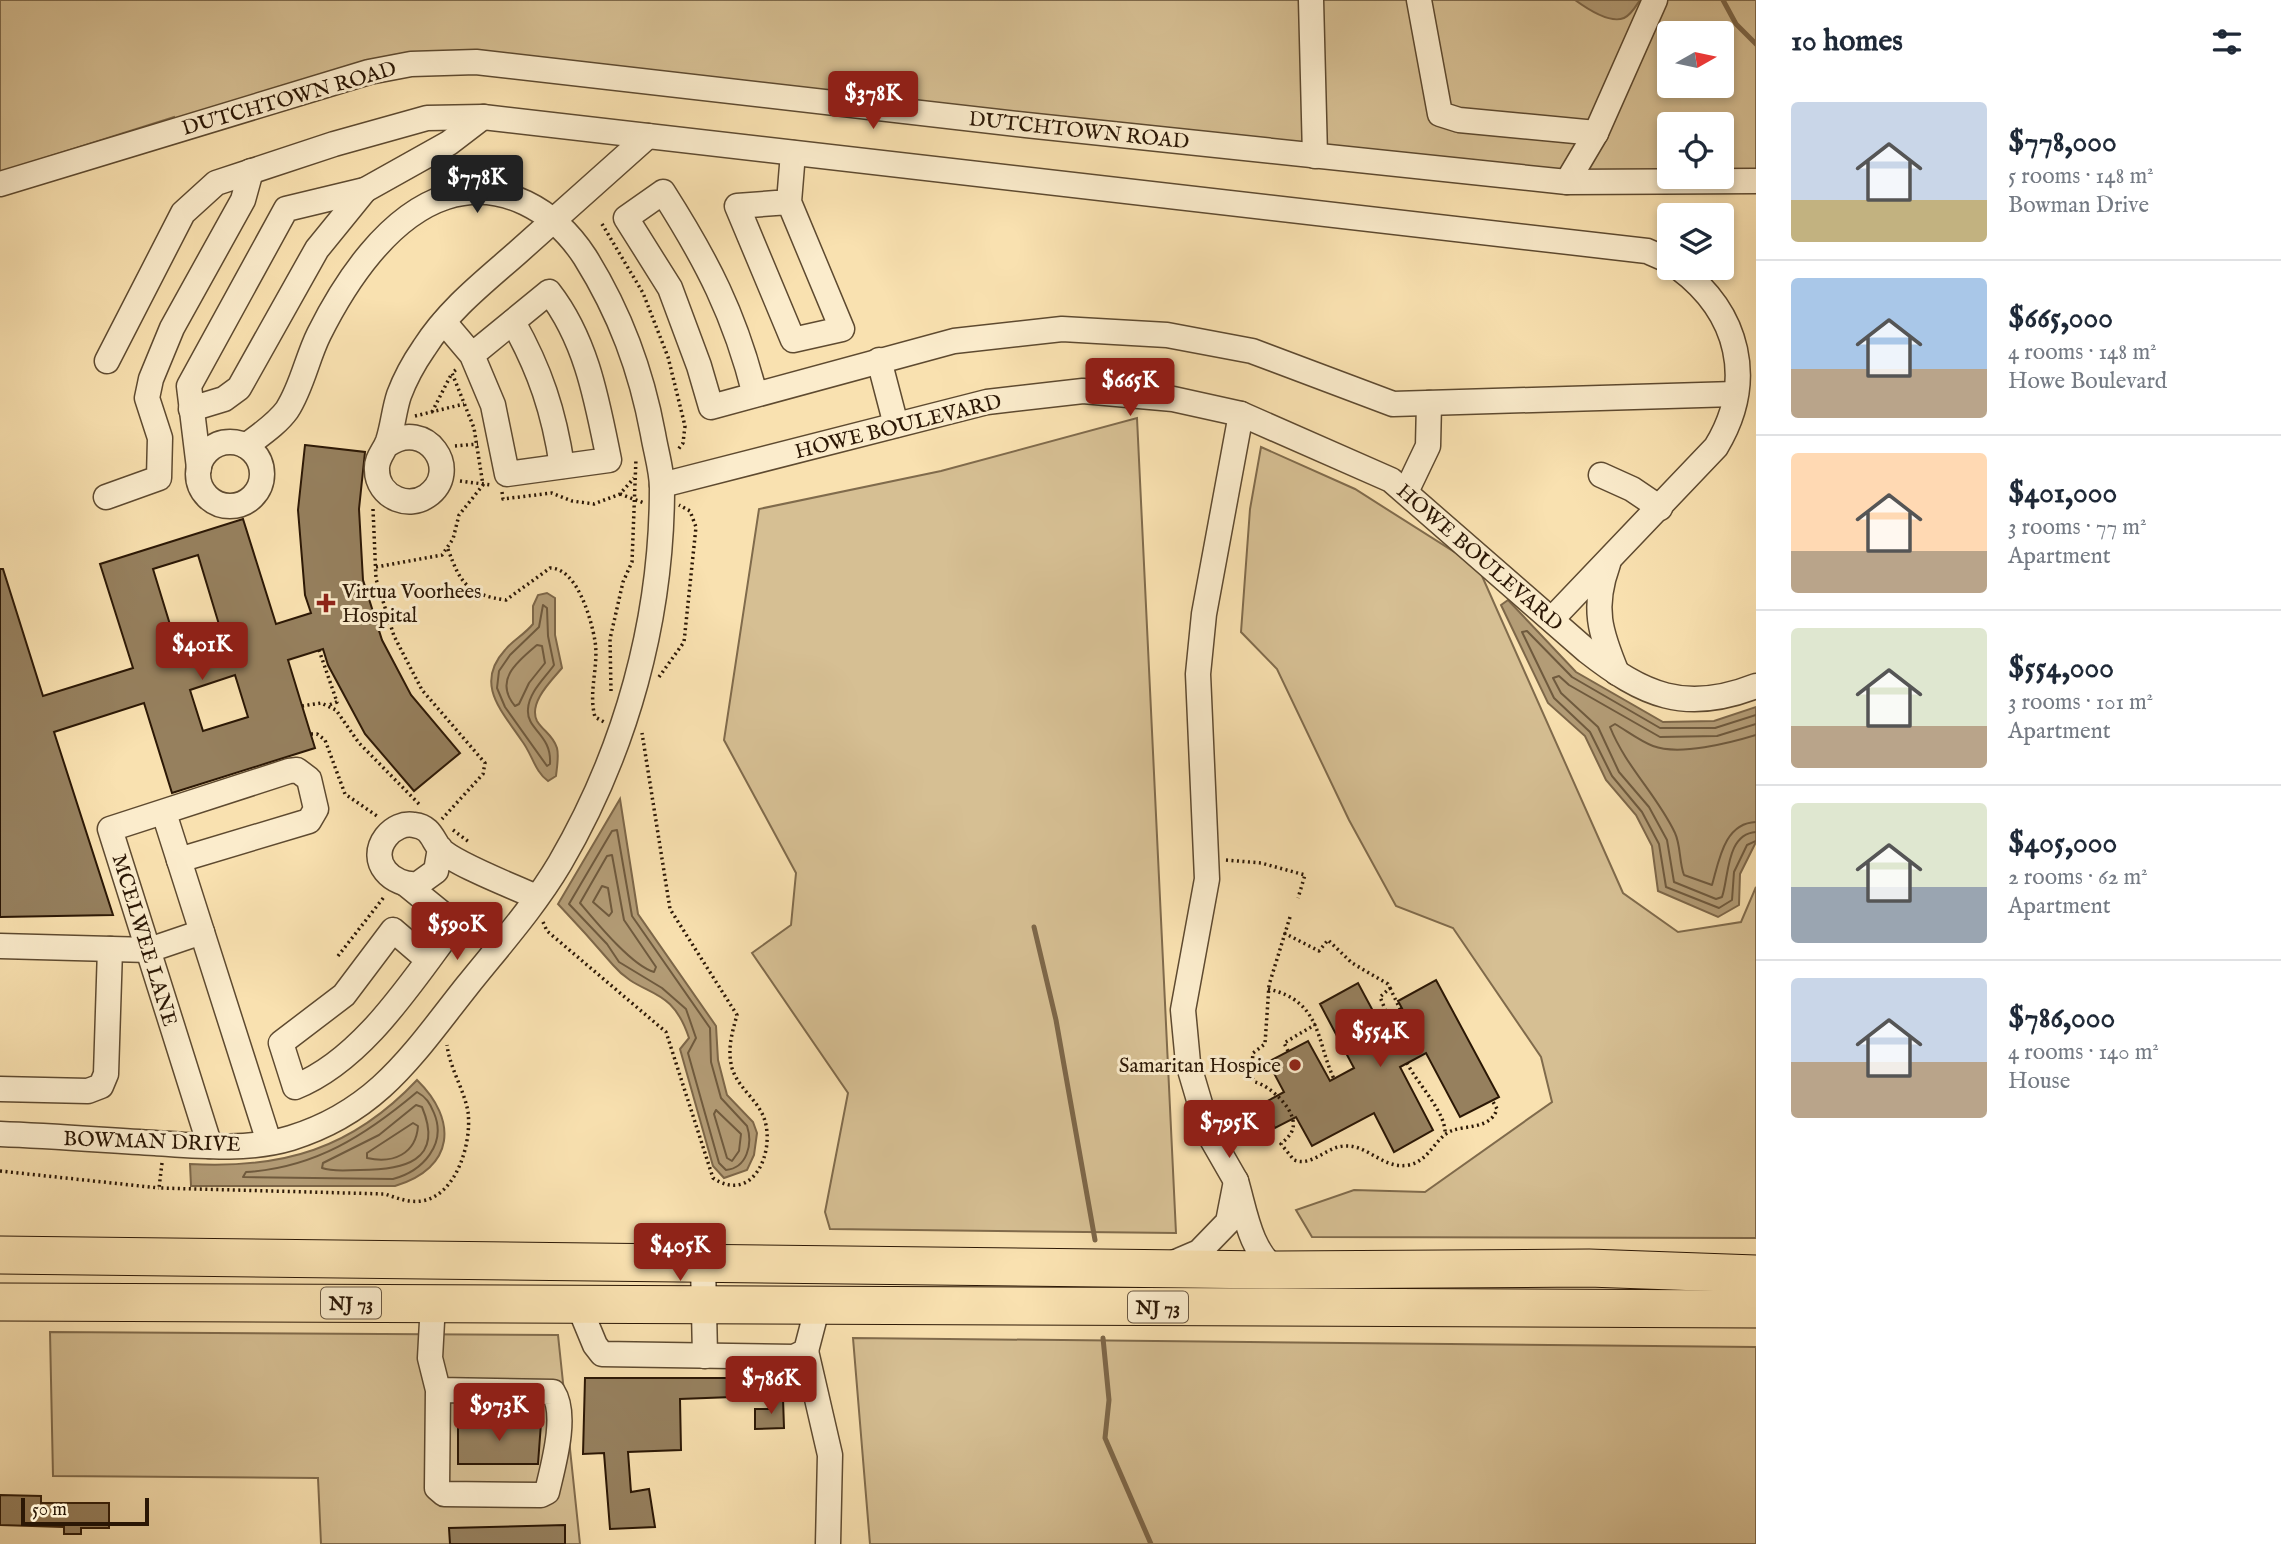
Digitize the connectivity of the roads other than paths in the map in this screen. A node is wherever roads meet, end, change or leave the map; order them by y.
1 (1311, 0) edge
2 (1419, 0) edge
3 (1656, 0) edge
4 (483, 117) junction
5 (1597, 133) junction
6 (648, 136) junction
7 (793, 153) junction
8 (1315, 156) junction
9 (251, 171) junction
10 (1756, 181) edge
11 (1567, 182) junction
12 (0, 184) edge
13 (365, 190) junction
14 (789, 202) junction
15 (554, 220) junction
16 (1657, 255) edge
17 (1693, 280) edge
18 (444, 322) junction
19 (513, 322) junction
20 (472, 355) junction
21 (107, 360) dead end
22 (879, 360) junction
23 (1735, 394) junction
24 (755, 395) junction
25 (1429, 403) junction
26 (191, 409) junction
27 (1241, 414) junction
28 (896, 425) junction
29 (390, 433) road end
30 (239, 444) junction
31 (562, 466) junction
32 (199, 468) junction
33 (1601, 475) dead end
34 (1406, 492) junction
35 (661, 495) junction
36 (106, 498) dead end
37 (1660, 508) junction
38 (1610, 560) junction
39 (1552, 619) junction
40 (1618, 676) junction
41 (1756, 686) edge
42 (164, 813) junction
43 (440, 848) junction
44 (179, 860) junction
45 (407, 885) junction
46 (540, 906) junction
47 (202, 932) junction
48 (0, 946) edge
49 (110, 949) junction
50 (149, 950) junction
51 (428, 960) junction
52 (0, 1089) edge
53 (0, 1134) edge
54 (269, 1142) junction
55 (210, 1146) junction
56 (1236, 1181) junction
57 (0, 1255) edge
58 (703, 1263) junction
59 (1167, 1266) junction
60 (1277, 1270) junction
61 (1756, 1274) edge
62 (2, 1302) edge
63 (433, 1303) junction
64 (578, 1304) junction
65 (702, 1304) junction
66 (818, 1305) junction
67 (1756, 1309) edge
68 (806, 1351) junction
69 (705, 1356) junction
70 (438, 1390) junction
71 (828, 1544) edge

1 - 8 street
2 - 5 street
3 - 5 street
4 - 6 street
4 - 9 street
4 - 13 street
5 - 11 street
6 - 7 street
6 - 15 street
7 - 14 street
7 - 16 street
8 - 11 street, DUTCHTOWN ROAD
8 - 12 street, DUTCHTOWN ROAD
9 - 21 street
9 - 36 street
10 - 11 street, DUTCHTOWN ROAD
13 - 26 street
13 - 26 street
14 - 14 street
15 - 18 street
15 - 30 street, BOWMAN DRIVE
15 - 35 street, BOWMAN DRIVE
17 - 23 street
18 - 20 street
18 - 29 street
19 - 20 street
19 - 31 street
19 - 31 street
20 - 31 street
22 - 24 street
22 - 25 street
22 - 28 street
23 - 25 street
23 - 37 street
24 - 24 street
25 - 34 street
26 - 30 street
26 - 32 street
27 - 28 street, HOWE BOULEVARD
27 - 34 street, HOWE BOULEVARD
27 - 56 street
28 - 35 street, HOWE BOULEVARD
30 - 32 street
30 - 32 street
33 - 37 street
34 - 39 street, HOWE BOULEVARD
35 - 46 street, BOWMAN DRIVE
37 - 38 street
38 - 39 street
38 - 40 street
39 - 40 street, HOWE BOULEVARD
40 - 41 street, HOWE BOULEVARD
42 - 44 street
42 - 44 street, MCELWEE LANE
42 - 50 street, MCELWEE LANE
43 - 45 street
43 - 45 street
43 - 46 street
44 - 47 street
45 - 51 street
46 - 54 street, BOWMAN DRIVE
47 - 50 street
47 - 54 street
48 - 49 street
49 - 50 street
49 - 52 street
50 - 55 street, MCELWEE LANE
51 - 51 street
53 - 55 street, BOWMAN DRIVE
54 - 55 street, BOWMAN DRIVE
56 - 59 street
56 - 60 street
57 - 58 highway, NJ 73
58 - 59 highway, NJ 73
58 - 65 street
59 - 60 highway, NJ 73
60 - 61 highway, NJ 73
62 - 63 highway, NJ 73
63 - 64 highway, NJ 73
63 - 70 street
64 - 65 highway, NJ 73
64 - 69 street
65 - 66 highway, NJ 73
65 - 69 street
66 - 67 highway, NJ 73
66 - 68 street
68 - 69 street
68 - 71 street
70 - 70 street

